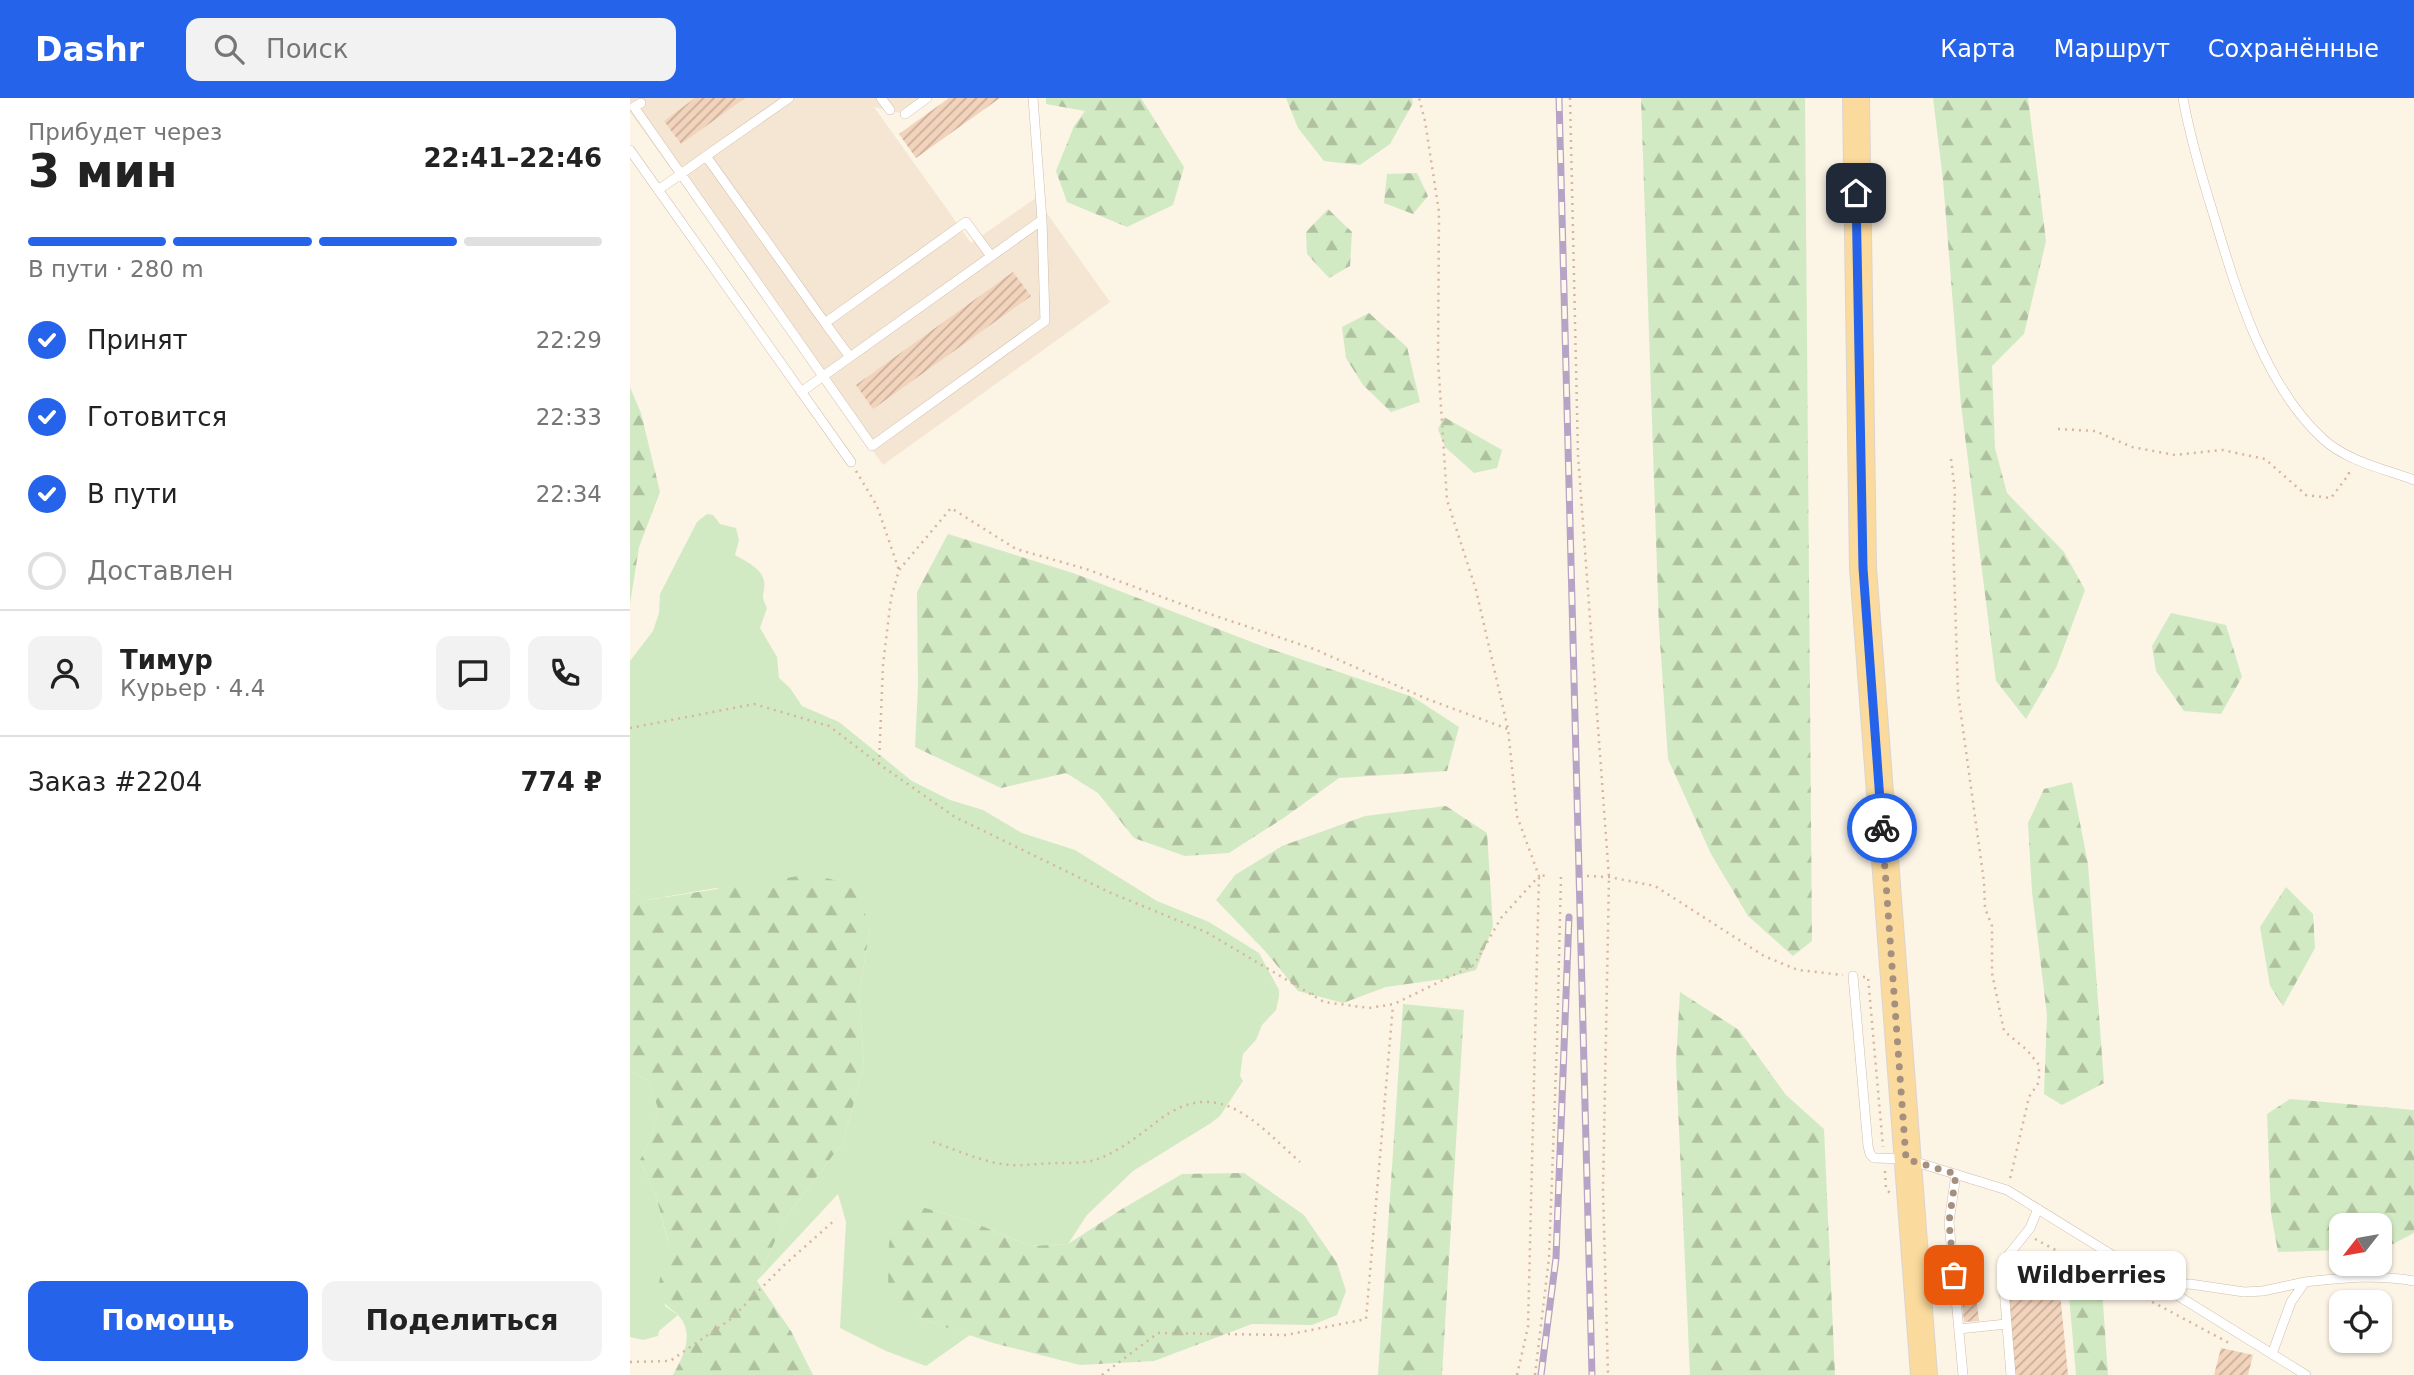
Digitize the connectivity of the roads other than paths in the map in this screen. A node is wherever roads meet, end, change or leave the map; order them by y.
1 (789, 98) edge
2 (881, 98) edge
3 (927, 98) edge
4 (1033, 98) edge
5 (1856, 98) edge
6 (2183, 98) edge
7 (642, 100) edge
8 (890, 110) dead end
9 (905, 114) dead end
10 (630, 150) edge
11 (706, 156) junction
12 (681, 174) junction
13 (658, 190) junction
14 (1042, 220) junction
15 (991, 256) junction
16 (825, 323) junction
17 (850, 357) junction
18 (823, 377) junction
19 (801, 392) junction
20 (851, 463) road end
21 (2414, 480) edge
22 (1853, 976) road end
23 (1906, 1159) junction
24 (1956, 1174) junction
25 (2038, 1209) junction
26 (2414, 1281) edge
27 (2305, 1282) junction
28 (2160, 1284) junction
29 (2006, 1324) junction
30 (1959, 1329) junction
31 (2272, 1354) junction
32 (1924, 1375) edge
33 (1963, 1375) edge
34 (2011, 1375) edge
35 (2306, 1375) edge

1 - 11 lane
2 - 8 lane
3 - 9 lane
4 - 14 lane
5 - 23 main road
6 - 21 lane
7 - 12 lane
10 - 13 lane
11 - 12 lane
11 - 16 lane
12 - 13 lane
12 - 18 lane
13 - 19 lane
14 - 15 lane
14 - 18 lane
15 - 16 lane
15 - 17 lane
16 - 17 lane
17 - 18 lane
18 - 19 lane
19 - 20 lane
22 - 23 lane
23 - 24 lane
23 - 32 main road
24 - 25 lane
24 - 30 lane
25 - 28 lane
25 - 29 lane
26 - 27 lane
27 - 28 lane
27 - 31 lane
28 - 31 lane
29 - 30 lane
29 - 34 lane
30 - 33 lane
31 - 35 lane

